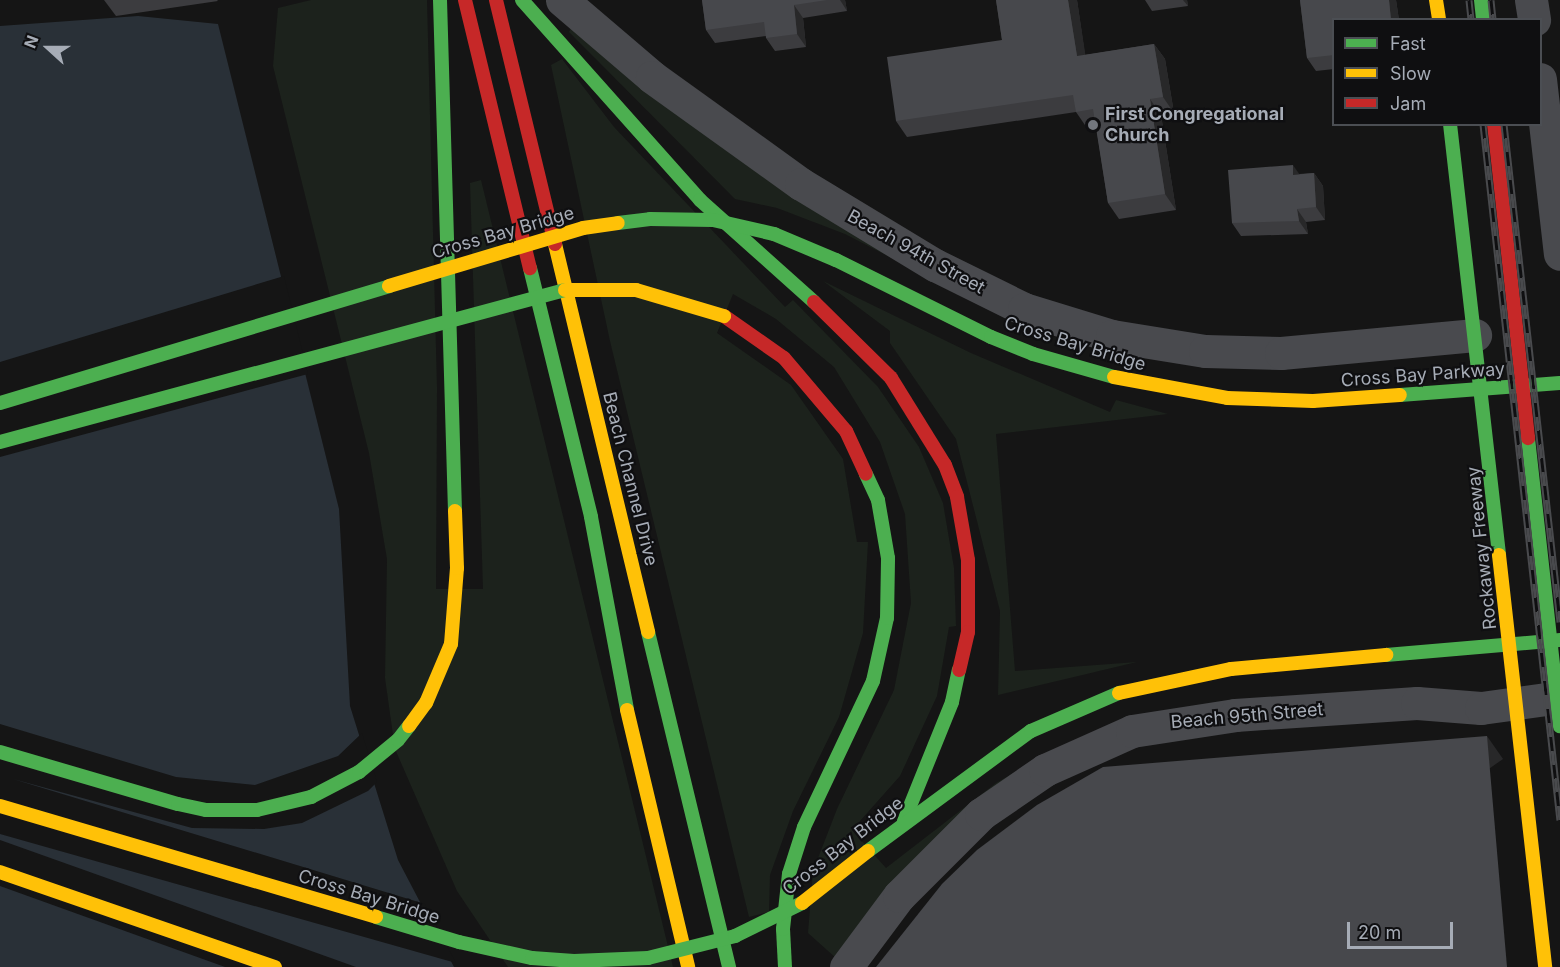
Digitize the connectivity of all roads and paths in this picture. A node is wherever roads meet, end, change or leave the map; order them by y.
1 (440, 0) edge
2 (465, 0) edge
3 (496, 0) edge
4 (522, 0) edge
5 (562, 0) edge
6 (1436, 0) edge
7 (1480, 0) edge
8 (1532, 0) edge
9 (1439, 18) edge
10 (1483, 18) edge
11 (1534, 18) edge
12 (1542, 96) edge
13 (1450, 126) edge
14 (1494, 126) edge
15 (1560, 254) edge
16 (1483, 344) junction
17 (1508, 368) dead end
18 (1560, 383) edge
19 (1524, 385) junction
20 (1482, 387) junction
21 (1289, 400) joint
22 (0, 404) edge
23 (0, 442) edge
24 (1555, 640) edge
25 (1511, 644) junction
26 (1516, 703) junction
27 (1559, 707) edge
28 (0, 752) edge
29 (0, 806) edge
30 (904, 821) junction
31 (0, 872) edge
32 (275, 967) edge
33 (688, 967) edge
34 (729, 967) edge
35 (785, 967) edge
36 (846, 967) edge
37 (1545, 967) edge

1 - 28 main road
2 - 33 main road
3 - 34 main road, Beach Channel Drive
4 - 30 main road
5 - 16 street, Beach 94th Street
6 - 9 main road
7 - 10 main road
8 - 11 street
12 - 15 street
13 - 16 main road, Rockaway Freeway
14 - 19 main road
16 - 20 main road, Rockaway Freeway
17 - 19 main road
18 - 19 main road, Cross Bay Parkway
19 - 20 main road, Cross Bay Parkway
19 - 24 main road
20 - 21 main road, Cross Bay Parkway
20 - 25 main road, Rockaway Freeway
21 - 22 main road, Cross Bay Bridge, bridge
23 - 35 main road, bridge
24 - 25 main road
24 - 27 main road
25 - 26 main road, Rockaway Freeway
25 - 30 main road, Cross Bay Bridge
26 - 27 street, Beach 95th Street
26 - 36 street, Beach 95th Street
26 - 37 main road, Rockaway Freeway
29 - 30 main road, Cross Bay Bridge, bridge
31 - 32 main road

